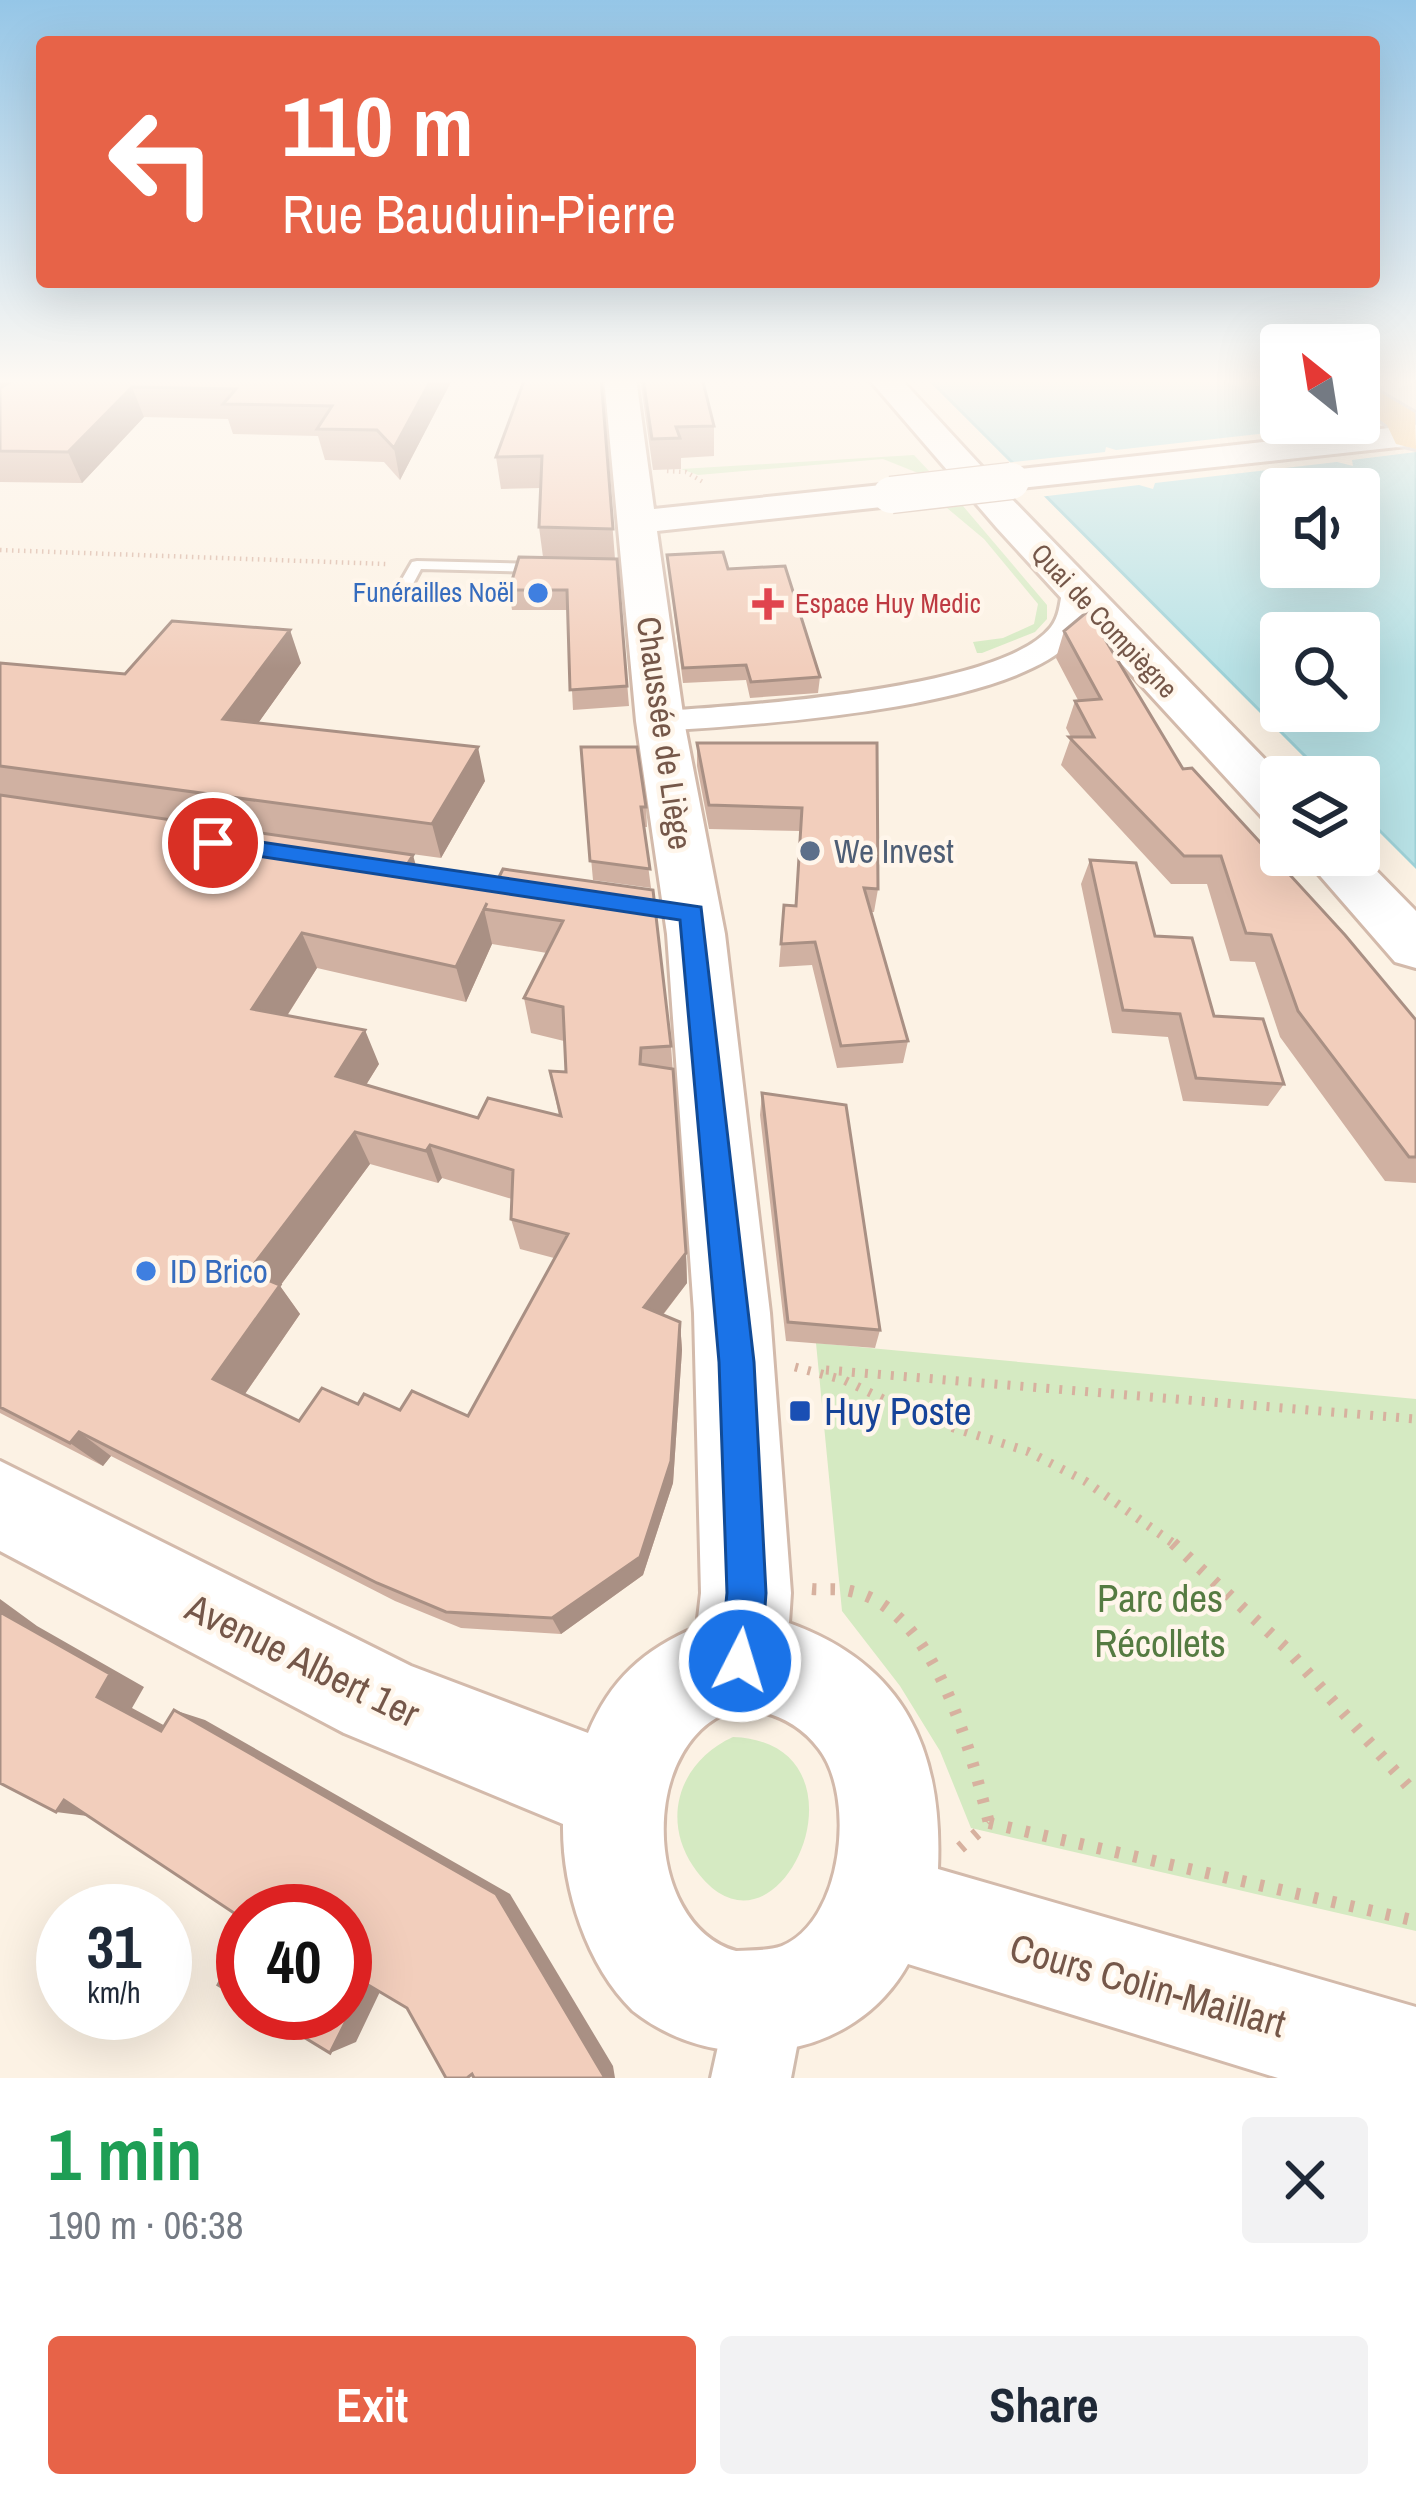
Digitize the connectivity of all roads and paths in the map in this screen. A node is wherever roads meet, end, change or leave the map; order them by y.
1 (631, 475) edge
2 (677, 475) edge
3 (689, 475) edge
4 (971, 475) edge
5 (1004, 475) edge
6 (1129, 475) edge
7 (704, 483) dead end
8 (1024, 494) junction
9 (637, 534) junction
10 (0, 550) edge
11 (417, 565) junction
12 (552, 569) edge
13 (408, 581) dead end
14 (1077, 592) junction
15 (660, 721) junction
16 (1268, 756) edge
17 (1260, 784) edge
18 (1357, 876) edge
19 (1416, 947) edge
20 (736, 1362) junction
21 (818, 1369) junction
22 (1416, 1419) edge
23 (0, 1504) edge
24 (805, 1590) dead end
25 (740, 1661) junction
26 (616, 1792) junction
27 (1416, 1796) edge
28 (989, 1823) junction
29 (922, 1872) junction
30 (1416, 1921) edge
31 (758, 2044) edge
32 (1416, 2063) edge

1 - 9 street, Chaussée de Liège
2 - 9 path
3 - 7 path
4 - 14 street, Quai de Compiègne
5 - 8 street
6 - 8 street
8 - 9 street, bridge
8 - 16 street
9 - 15 street, Chaussée de Liège
10 - 11 path
11 - 12 lane
11 - 13 lane
14 - 15 street
14 - 17 street, Quai de Compiègne
15 - 20 street, Chaussée de Liège
18 - 19 street
20 - 21 path
20 - 25 street, Chaussée de Liège
21 - 22 path
21 - 27 path
23 - 26 street, Avenue Albert 1er
24 - 28 path
25 - 26 street
25 - 29 street
26 - 31 street
28 - 29 path
28 - 30 path
29 - 31 street
29 - 32 street, Cours Colin-Maillart

